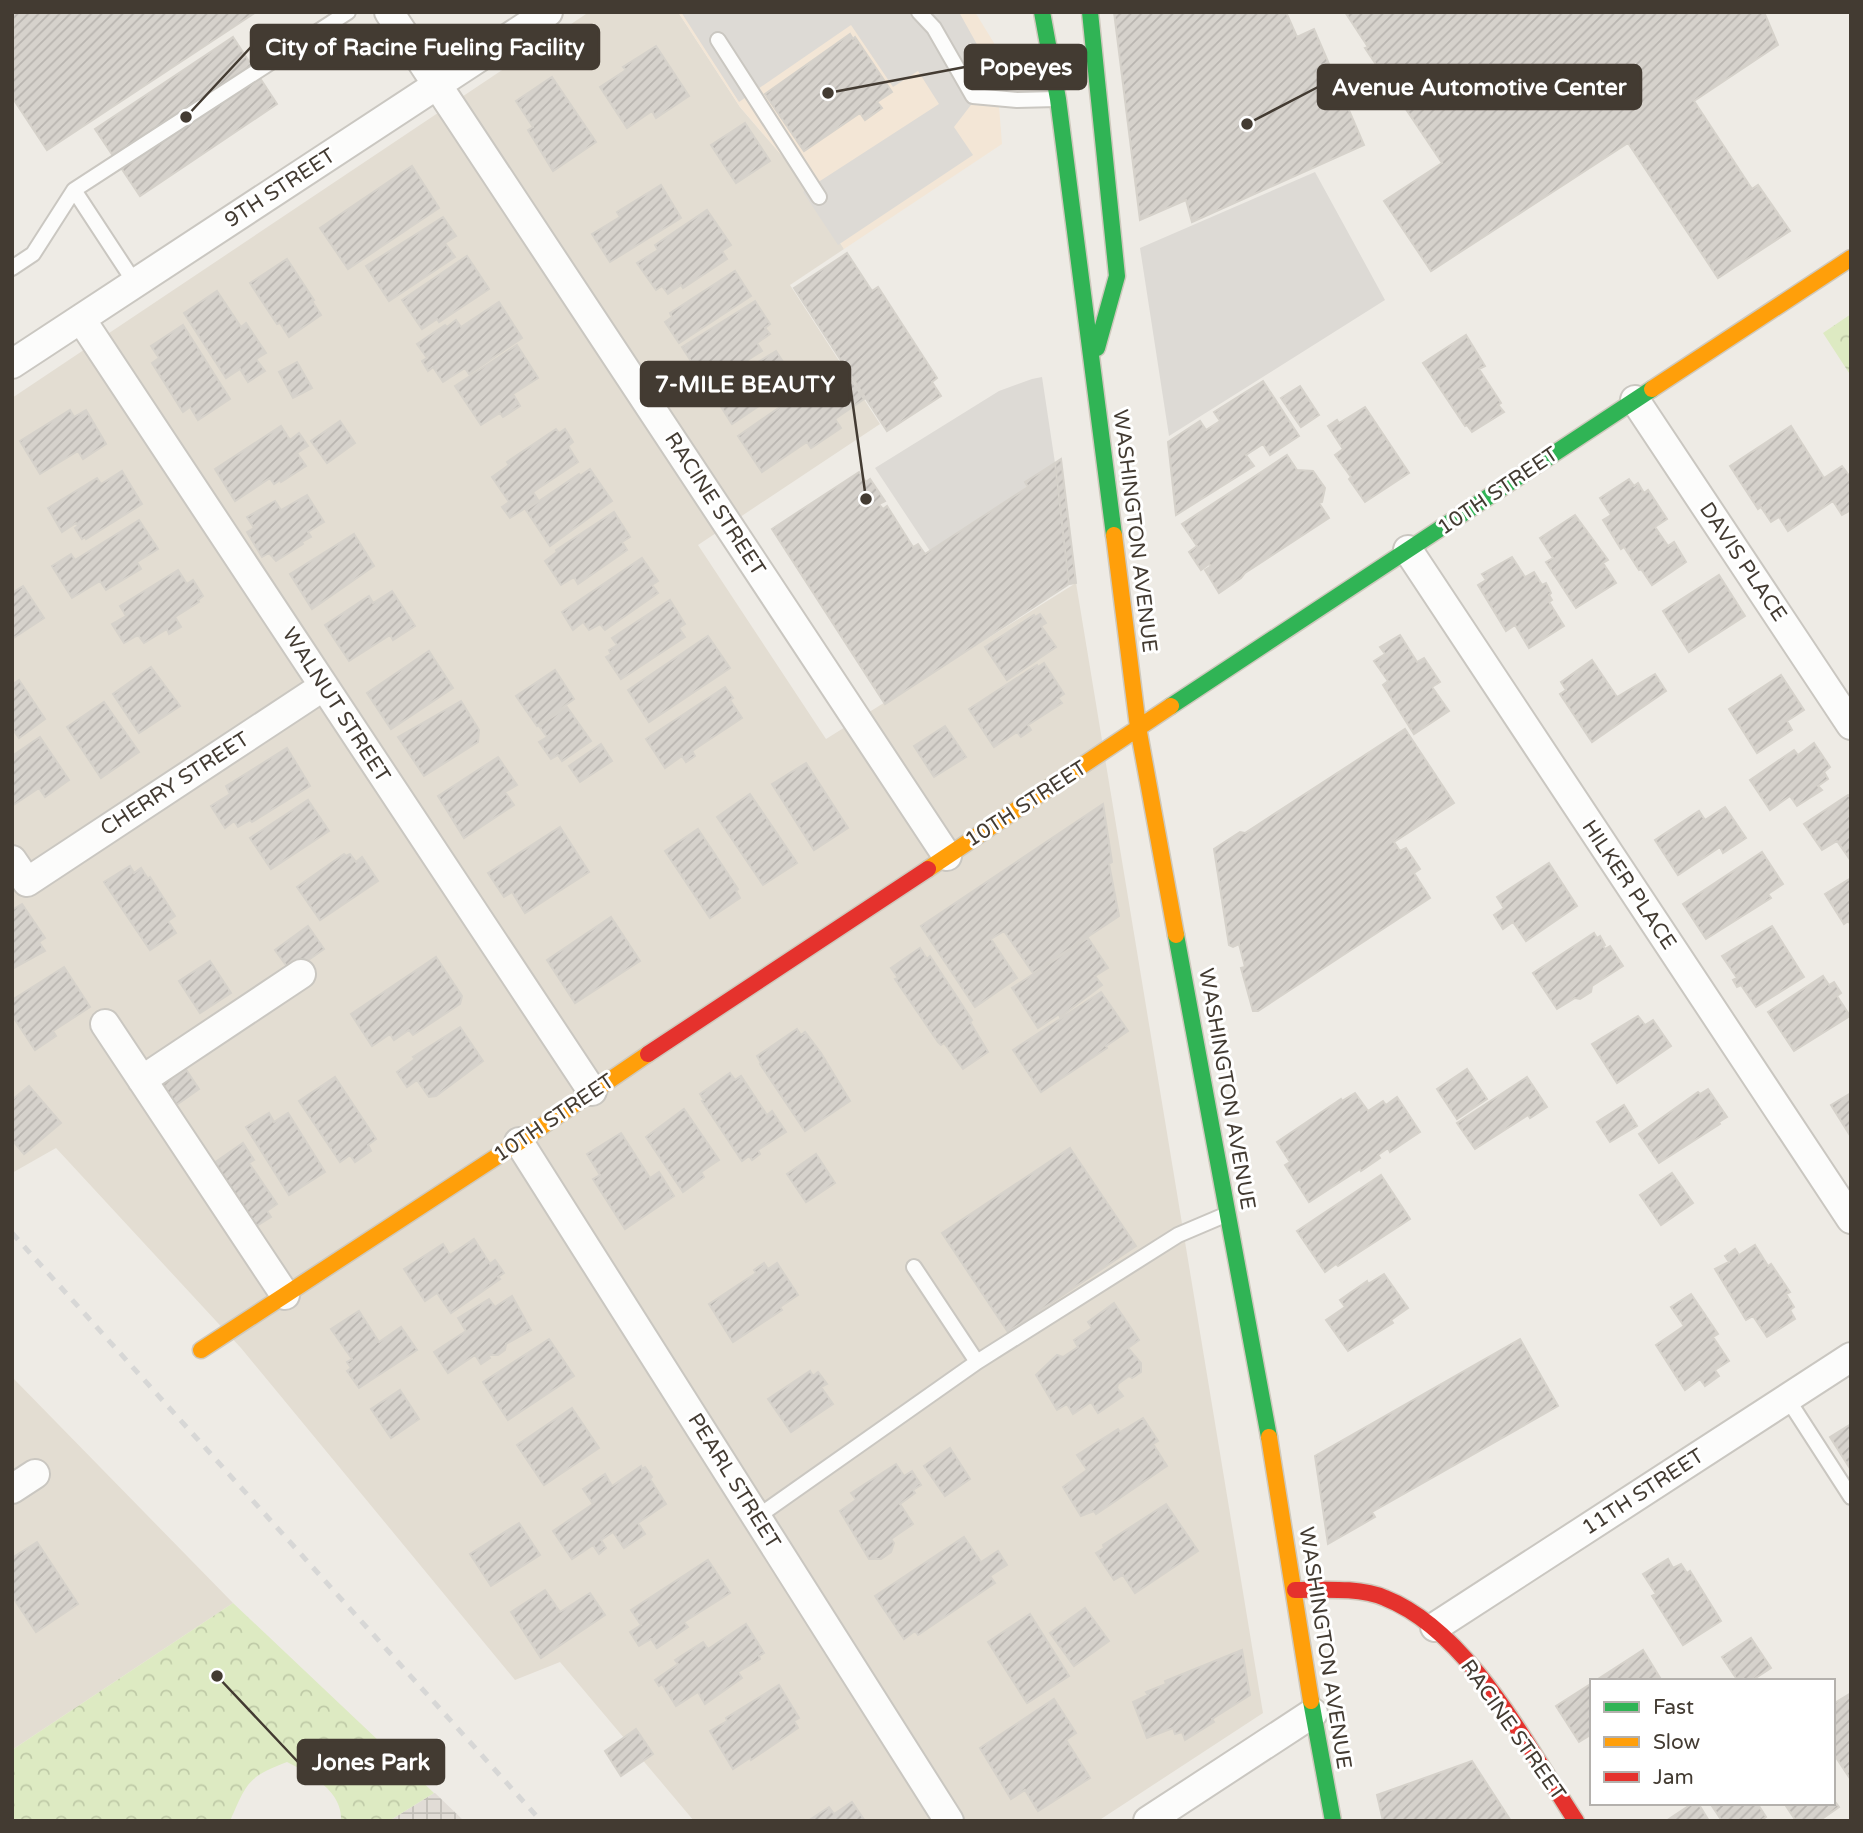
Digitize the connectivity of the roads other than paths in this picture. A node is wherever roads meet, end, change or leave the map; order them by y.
1 (348, 12) edge
2 (390, 12) edge
3 (548, 12) edge
4 (919, 12) edge
5 (1042, 12) edge
6 (1090, 12) edge
7 (1029, 25) dead end
8 (718, 40) dead end
9 (437, 85) junction
10 (1058, 99) junction
11 (74, 190) junction
12 (819, 197) dead end
13 (1851, 258) edge
14 (12, 268) edge
15 (135, 283) junction
16 (81, 319) junction
17 (14, 360) edge
18 (1092, 364) junction
19 (1635, 400) junction
20 (1408, 550) junction
21 (324, 686) junction
22 (1851, 725) edge
23 (1138, 727) junction
24 (947, 856) junction
25 (20, 871) edge
26 (301, 974) dead end
27 (105, 1024) dead end
28 (142, 1080) junction
29 (592, 1091) junction
30 (519, 1142) junction
31 (1228, 1214) junction
32 (1851, 1219) edge
33 (914, 1267) dead end
34 (285, 1295) junction
35 (201, 1350) dead end
36 (1851, 1357) edge
37 (976, 1362) junction
38 (1787, 1398) junction
39 (1851, 1497) edge
40 (757, 1517) junction
41 (1295, 1590) junction
42 (1435, 1627) junction
43 (1313, 1713) junction
44 (949, 1821) edge
45 (1148, 1821) edge
46 (1333, 1821) edge
47 (1576, 1821) edge

1 - 11 lane
2 - 9 street, RACINE STREET
3 - 9 street, 9TH STREET
4 - 10 lane
5 - 10 main road, WASHINGTON AVENUE
6 - 18 main road, WASHINGTON AVENUE
7 - 10 main road
8 - 12 lane
9 - 15 street, 9TH STREET
9 - 24 street, RACINE STREET
10 - 18 main road, WASHINGTON AVENUE
11 - 14 lane
11 - 15 lane
13 - 19 main road, 10TH STREET
15 - 16 street, 9TH STREET
16 - 17 street, 9TH STREET
16 - 21 street, WALNUT STREET
18 - 23 main road, WASHINGTON AVENUE
19 - 20 main road, 10TH STREET
19 - 22 street, DAVIS PLACE
20 - 23 main road, 10TH STREET
20 - 32 street, HILKER PLACE
21 - 25 street, CHERRY STREET
21 - 29 street, WALNUT STREET
23 - 24 main road, 10TH STREET
23 - 31 main road, WASHINGTON AVENUE
24 - 29 main road, 10TH STREET
26 - 28 street
27 - 28 street
28 - 34 street
29 - 30 main road, 10TH STREET
30 - 34 main road, 10TH STREET
30 - 40 street, PEARL STREET
31 - 37 lane
31 - 41 main road, WASHINGTON AVENUE
33 - 37 lane
34 - 35 main road, 10TH STREET
36 - 38 street, 11TH STREET
37 - 40 lane
38 - 39 lane
38 - 42 street, 11TH STREET
40 - 44 street, PEARL STREET
41 - 42 main road, RACINE STREET
41 - 43 main road, WASHINGTON AVENUE
42 - 47 main road, RACINE STREET
43 - 45 street
43 - 46 main road, WASHINGTON AVENUE

